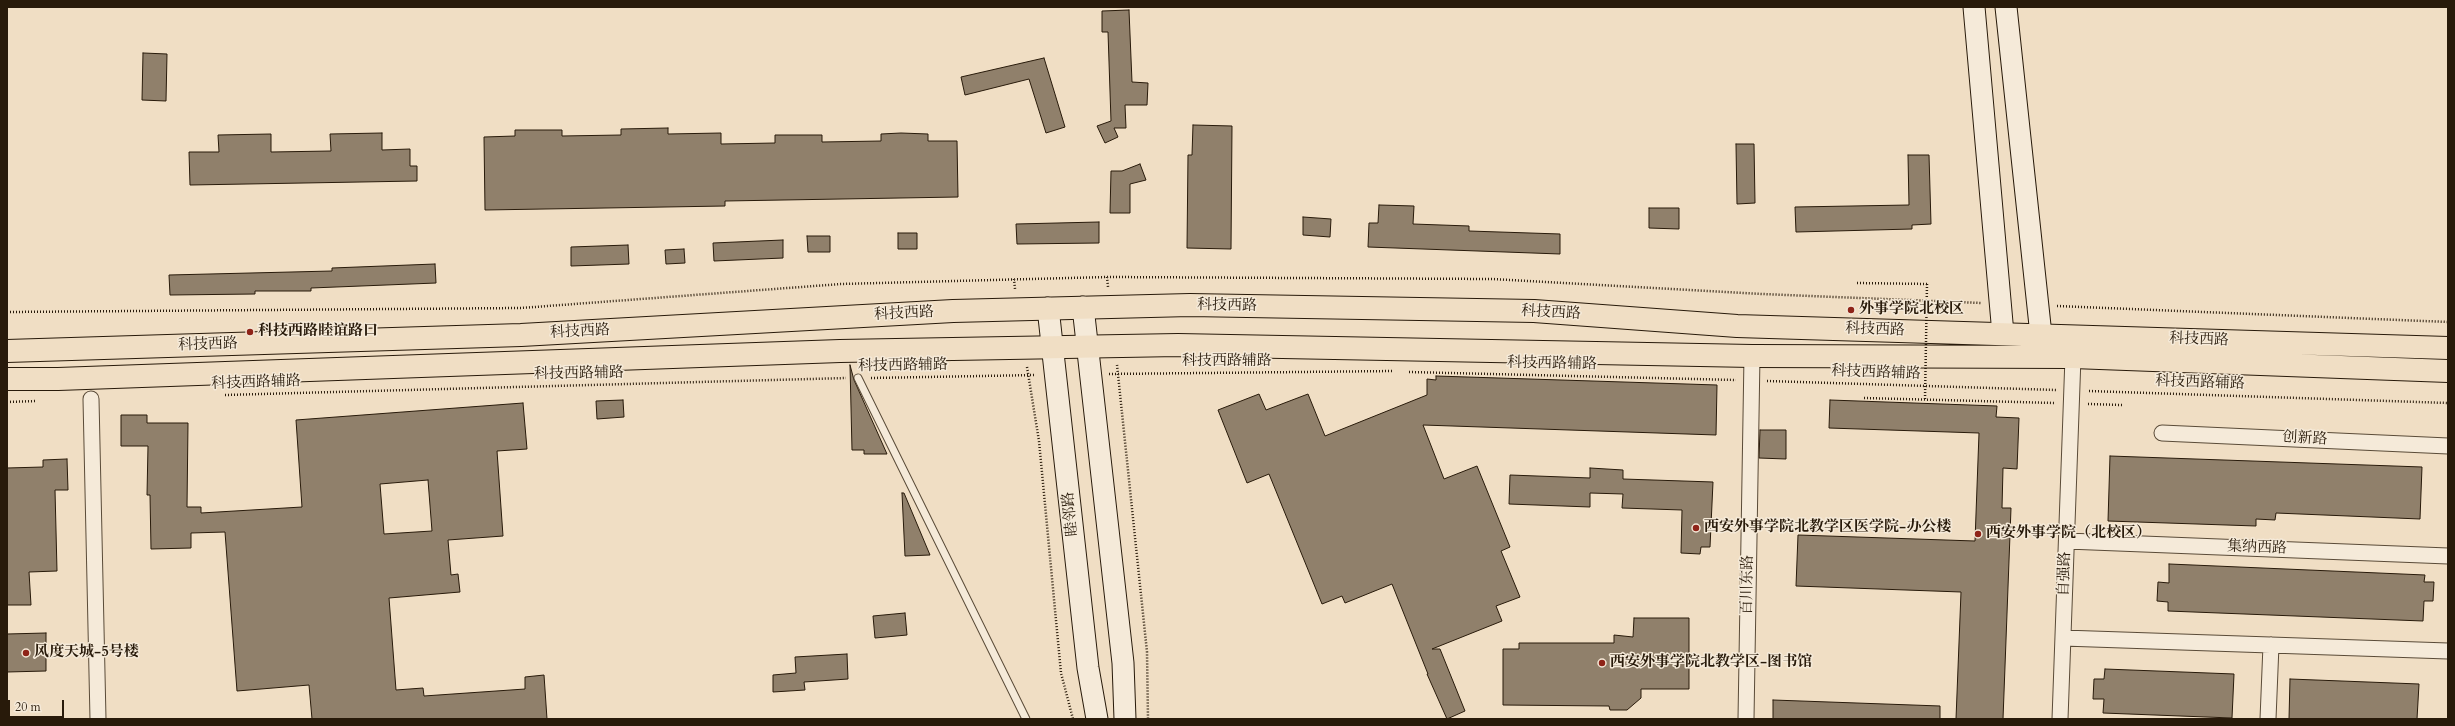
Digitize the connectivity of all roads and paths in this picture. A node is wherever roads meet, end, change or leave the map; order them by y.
1 (1974, 7) edge
2 (2006, 7) edge
3 (1107, 277) dead end
4 (1014, 279) dead end
5 (1857, 283) dead end
6 (1083, 307) junction
7 (1111, 307) junction
8 (1048, 308) junction
9 (1018, 309) junction
10 (2003, 334) junction
11 (2041, 335) junction
12 (1088, 347) junction
13 (1115, 347) junction
14 (1024, 348) junction
15 (1053, 348) junction
16 (2448, 348) edge
17 (7, 351) edge
18 (1752, 356) junction
19 (2074, 357) junction
20 (2448, 371) edge
21 (1091, 374) junction
22 (1118, 374) junction
23 (1028, 375) junction
24 (1056, 375) junction
25 (858, 378) junction
26 (7, 379) edge
27 (1752, 380) junction
28 (219, 396) dead end
29 (2072, 397) junction
30 (1864, 398) dead end
31 (91, 399) dead end
32 (1925, 399) junction
33 (43, 401) dead end
34 (7, 402) edge
35 (2448, 403) edge
36 (2122, 405) dead end
37 (2162, 433) dead end
38 (2448, 446) edge
39 (2067, 541) junction
40 (2448, 556) edge
41 (2063, 638) junction
42 (2271, 645) junction
43 (2448, 652) edge
44 (98, 719) edge
45 (1026, 719) edge
46 (1073, 719) edge
47 (1097, 719) edge
48 (1125, 719) edge
49 (1148, 719) edge
50 (1746, 719) edge
51 (2060, 719) edge
52 (2268, 719) edge

1 - 10 street
2 - 11 street
3 - 7 path
4 - 9 path
5 - 32 path, bridge
6 - 7 main road, 科技西路
6 - 8 main road, 科技西路
6 - 12 street
7 - 10 main road, 科技西路
8 - 9 main road, 科技西路
8 - 15 street, 睦邻路
9 - 17 main road, 科技西路
10 - 11 main road, 科技西路
11 - 16 main road, 科技西路
12 - 13 main road, 科技西路
12 - 15 main road, 科技西路
12 - 21 street
13 - 18 main road, 科技西路
13 - 22 path
14 - 15 main road, 科技西路
14 - 23 path
14 - 26 main road, 科技西路
15 - 24 street, 睦邻路
18 - 19 main road, 科技西路
18 - 27 street, 百川东路
19 - 20 main road, 科技西路
19 - 29 street, 自强路
21 - 22 path, 科技西路辅路
21 - 48 street
22 - 27 path, 科技西路辅路
22 - 49 path
23 - 24 path, 科技西路辅路
23 - 25 path, 科技西路辅路
23 - 46 path
24 - 47 street, 睦邻路
25 - 28 path, 科技西路辅路
25 - 45 lane
27 - 29 path, 科技西路辅路
27 - 50 street, 百川东路
29 - 32 path
29 - 35 path, 科技西路辅路
29 - 36 path
29 - 39 street, 自强路
30 - 32 path
31 - 44 street
33 - 34 path
37 - 38 street, 创新路
39 - 40 street, 集纳西路
39 - 41 street, 自强路
41 - 42 street
41 - 51 street, 自强路
42 - 43 street
42 - 52 street

